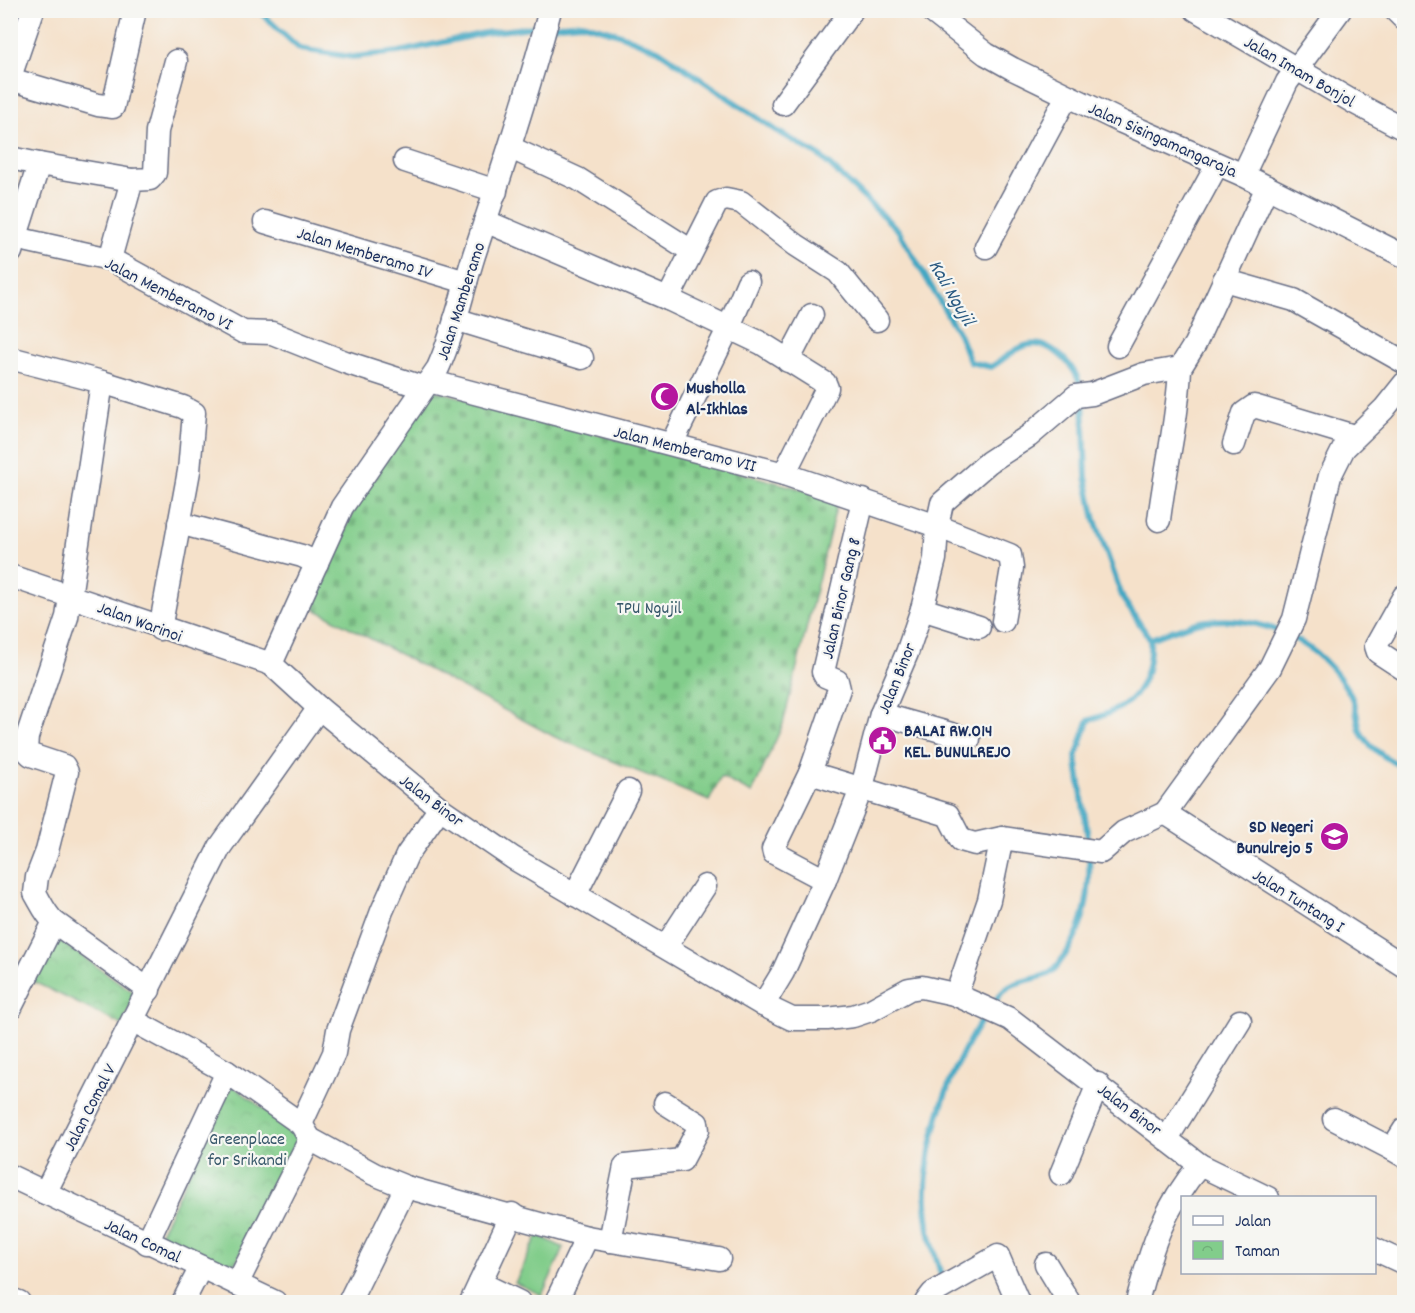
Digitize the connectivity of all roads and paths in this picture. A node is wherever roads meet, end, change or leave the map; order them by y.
1 (33, 10) edge
2 (135, 10) edge
3 (550, 10) edge
4 (852, 10) edge
5 (930, 10) edge
6 (1196, 10) edge
7 (1340, 10) edge
8 (1395, 10) edge
9 (1404, 18) edge
10 (176, 61) dead end
11 (1295, 69) junction
12 (10, 78) edge
13 (1067, 96) junction
14 (783, 104) dead end
15 (1404, 129) edge
16 (510, 148) junction
17 (10, 158) edge
18 (405, 161) dead end
19 (39, 164) junction
20 (1217, 165) junction
21 (1243, 175) junction
22 (132, 180) junction
23 (1268, 187) junction
24 (496, 191) junction
25 (485, 221) junction
26 (265, 222) dead end
27 (13, 246) edge
28 (986, 247) dead end
29 (690, 250) junction
30 (1404, 256) edge
31 (110, 259) junction
32 (1224, 280) junction
33 (466, 282) junction
34 (748, 282) dead end
35 (668, 299) junction
36 (812, 315) dead end
37 (455, 319) junction
38 (877, 320) dead end
39 (728, 329) junction
40 (1119, 346) dead end
41 (10, 358) edge
42 (582, 358) dead end
43 (788, 361) junction
44 (1404, 362) edge
45 (1180, 368) junction
46 (102, 382) junction
47 (426, 384) junction
48 (1404, 384) edge
49 (1354, 436) junction
50 (672, 444) junction
51 (1234, 444) dead end
52 (783, 474) junction
53 (863, 500) junction
54 (1159, 520) dead end
55 (179, 522) junction
56 (937, 526) junction
57 (316, 563) junction
58 (10, 576) edge
59 (71, 596) junction
60 (1404, 596) edge
61 (922, 609) junction
62 (1003, 621) dead end
63 (1397, 622) edge
64 (979, 627) dead end
65 (160, 629) junction
66 (271, 664) junction
67 (1404, 669) edge
68 (319, 708) junction
69 (881, 714) junction
70 (969, 739) dead end
71 (810, 773) junction
72 (862, 787) junction
73 (628, 791) dead end
74 (440, 808) junction
75 (1165, 813) junction
76 (1002, 838) junction
77 (825, 880) junction
78 (705, 886) dead end
79 (574, 895) junction
80 (54, 922) junction
81 (666, 946) junction
82 (1404, 966) edge
83 (149, 990) junction
84 (963, 998) junction
85 (763, 1005) junction
86 (10, 1009) edge
87 (134, 1021) junction
88 (1240, 1021) dead end
89 (226, 1072) junction
90 (1098, 1084) junction
91 (665, 1103) dead end
92 (1334, 1119) dead end
93 (1404, 1130) edge
94 (305, 1131) junction
95 (1168, 1137) junction
96 (1398, 1153) edge
97 (1200, 1165) junction
98 (1060, 1174) dead end
99 (10, 1176) edge
100 (406, 1187) junction
101 (45, 1192) junction
102 (1266, 1196) edge
103 (512, 1214) junction
104 (587, 1237) junction
105 (610, 1241) junction
106 (147, 1243) junction
107 (1376, 1250) edge
108 (718, 1259) dead end
109 (1404, 1263) edge
110 (1046, 1264) dead end
111 (201, 1267) junction
112 (237, 1284) junction
113 (475, 1293) edge
114 (930, 1298) edge
115 (10, 1299) edge
116 (19, 1302) edge
117 (183, 1302) edge
118 (275, 1302) edge
119 (349, 1302) edge
120 (519, 1302) edge
121 (556, 1302) edge
122 (1018, 1302) edge
123 (1069, 1302) edge
124 (1137, 1302) edge

1 - 12 street
2 - 12 street
3 - 16 street, Jalan Mamberamo
4 - 14 street
5 - 13 street, Jalan Sisingamangaraja
6 - 11 street, Jalan Imam Bonjol
7 - 11 street
8 - 9 street
10 - 22 street
11 - 15 street, Jalan Imam Bonjol
11 - 21 street
13 - 20 street, Jalan Sisingamangaraja
13 - 28 street
16 - 24 street, Jalan Mamberamo
16 - 29 street
17 - 19 street
18 - 24 street
19 - 22 street
19 - 27 street
20 - 21 street, Jalan Sisingamangaraja
20 - 40 street
21 - 23 street, Jalan Sisingamangaraja
22 - 31 street
23 - 30 street, Jalan Sisingamangaraja
23 - 32 street
24 - 25 street, Jalan Mamberamo
25 - 33 street, Jalan Mamberamo
25 - 35 street
26 - 33 street, Jalan Memberamo IV
27 - 31 street, Jalan Memberamo VI
29 - 35 street
29 - 38 street
31 - 47 street, Jalan Memberamo VI
32 - 44 street
32 - 45 street
33 - 37 street, Jalan Mamberamo
34 - 39 street
35 - 39 street
36 - 43 street
37 - 42 street
37 - 47 street, Jalan Mamberamo
39 - 43 street
39 - 50 street
41 - 46 street
43 - 52 street
45 - 54 street
45 - 56 street, Jalan Binor
46 - 55 street
46 - 59 street
47 - 50 street, Jalan Memberamo VII
47 - 57 street, Jalan Mamberamo
48 - 49 street
49 - 51 street
49 - 75 street
50 - 52 street, Jalan Memberamo VII
52 - 53 street, Jalan Memberamo VII
53 - 56 street, Jalan Memberamo VII
53 - 71 street, Jalan Binor Gang 8
55 - 57 street
55 - 65 street
56 - 61 street, Jalan Binor
56 - 62 street, Jalan Memberamo VII
57 - 66 street, Jalan Mamberamo
58 - 59 street, Jalan Warinoi
59 - 65 street, Jalan Warinoi
59 - 80 street
60 - 63 street
61 - 64 street
61 - 69 street, Jalan Binor
63 - 67 street
65 - 66 street, Jalan Warinoi
66 - 68 street, Jalan Binor
68 - 74 street, Jalan Binor
68 - 83 street, Jalan Comal V
69 - 70 street
69 - 72 street, Jalan Binor
71 - 72 street
71 - 77 street
72 - 76 street
72 - 77 street, Jalan Binor
73 - 79 street
74 - 79 street, Jalan Binor
74 - 94 street
75 - 76 street
75 - 82 street, Jalan Tuntang I
76 - 84 street
77 - 85 street, Jalan Binor
78 - 81 street
79 - 81 street, Jalan Binor
80 - 83 street
80 - 86 street
81 - 85 street, Jalan Binor
83 - 87 street, Jalan Comal V
84 - 85 street, Jalan Binor
84 - 90 street, Jalan Binor
87 - 89 street
87 - 101 street, Jalan Comal V
88 - 95 street
89 - 94 street
89 - 106 street
90 - 95 street, Jalan Binor
90 - 98 street
91 - 105 street
92 - 96 street
93 - 96 street
94 - 100 street
94 - 112 street
95 - 97 street, Jalan Binor
97 - 102 street, Jalan Binor
97 - 124 street
99 - 101 street, Jalan Comal
100 - 103 street
100 - 119 street
101 - 106 street, Jalan Comal
103 - 104 street
103 - 113 street
104 - 105 street
104 - 121 street
105 - 108 street
106 - 111 street, Jalan Comal
107 - 109 street
110 - 123 street
111 - 112 street, Jalan Comal
111 - 117 street
112 - 118 street, Jalan Comal
113 - 120 street
114 - 122 street
115 - 116 street

